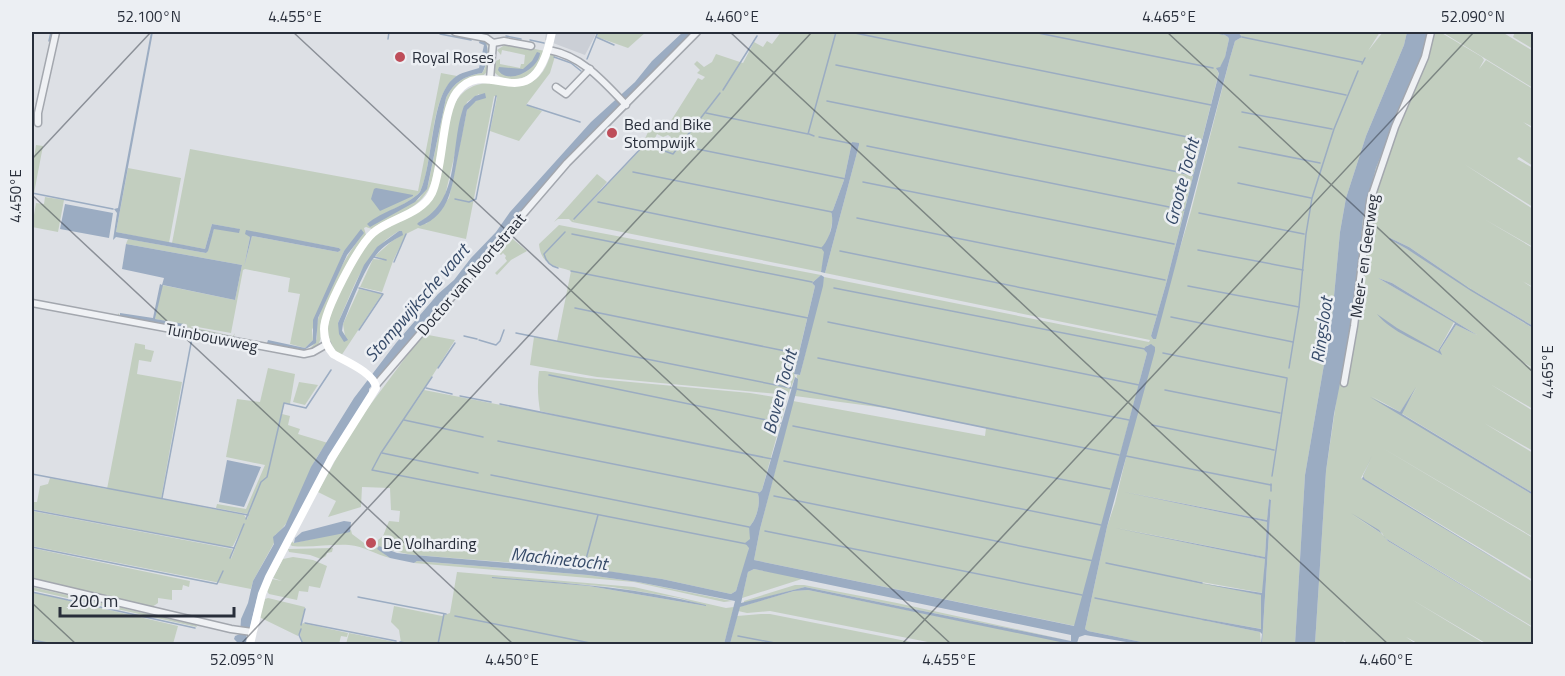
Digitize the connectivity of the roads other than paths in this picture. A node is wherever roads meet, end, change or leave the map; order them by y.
1 (56, 32) edge
2 (455, 32) edge
3 (552, 32) edge
4 (697, 32) edge
5 (1431, 32) edge
6 (493, 43) junction
7 (531, 46) dead end
8 (549, 50) junction
9 (590, 69) junction
10 (490, 80) junction
11 (556, 87) dead end
12 (625, 104) junction
13 (38, 123) dead end
14 (32, 303) edge
15 (327, 344) junction
16 (373, 381) junction
17 (1344, 383) dead end
18 (32, 582) edge
19 (247, 631) junction
20 (250, 645) edge

1 - 13 street
2 - 6 street
3 - 8 street
4 - 12 street, Doctor van Noortstraat
5 - 17 street, Meer- en Geerweg
6 - 7 street
6 - 10 street
8 - 9 street
8 - 10 street
9 - 11 street
9 - 12 street
10 - 15 street
12 - 16 street, Doctor van Noortstraat
14 - 15 street, Tuinbouwweg
15 - 16 street
16 - 19 street, Doctor van Noortstraat
18 - 19 street
19 - 20 street, Doctor van Noortstraat

